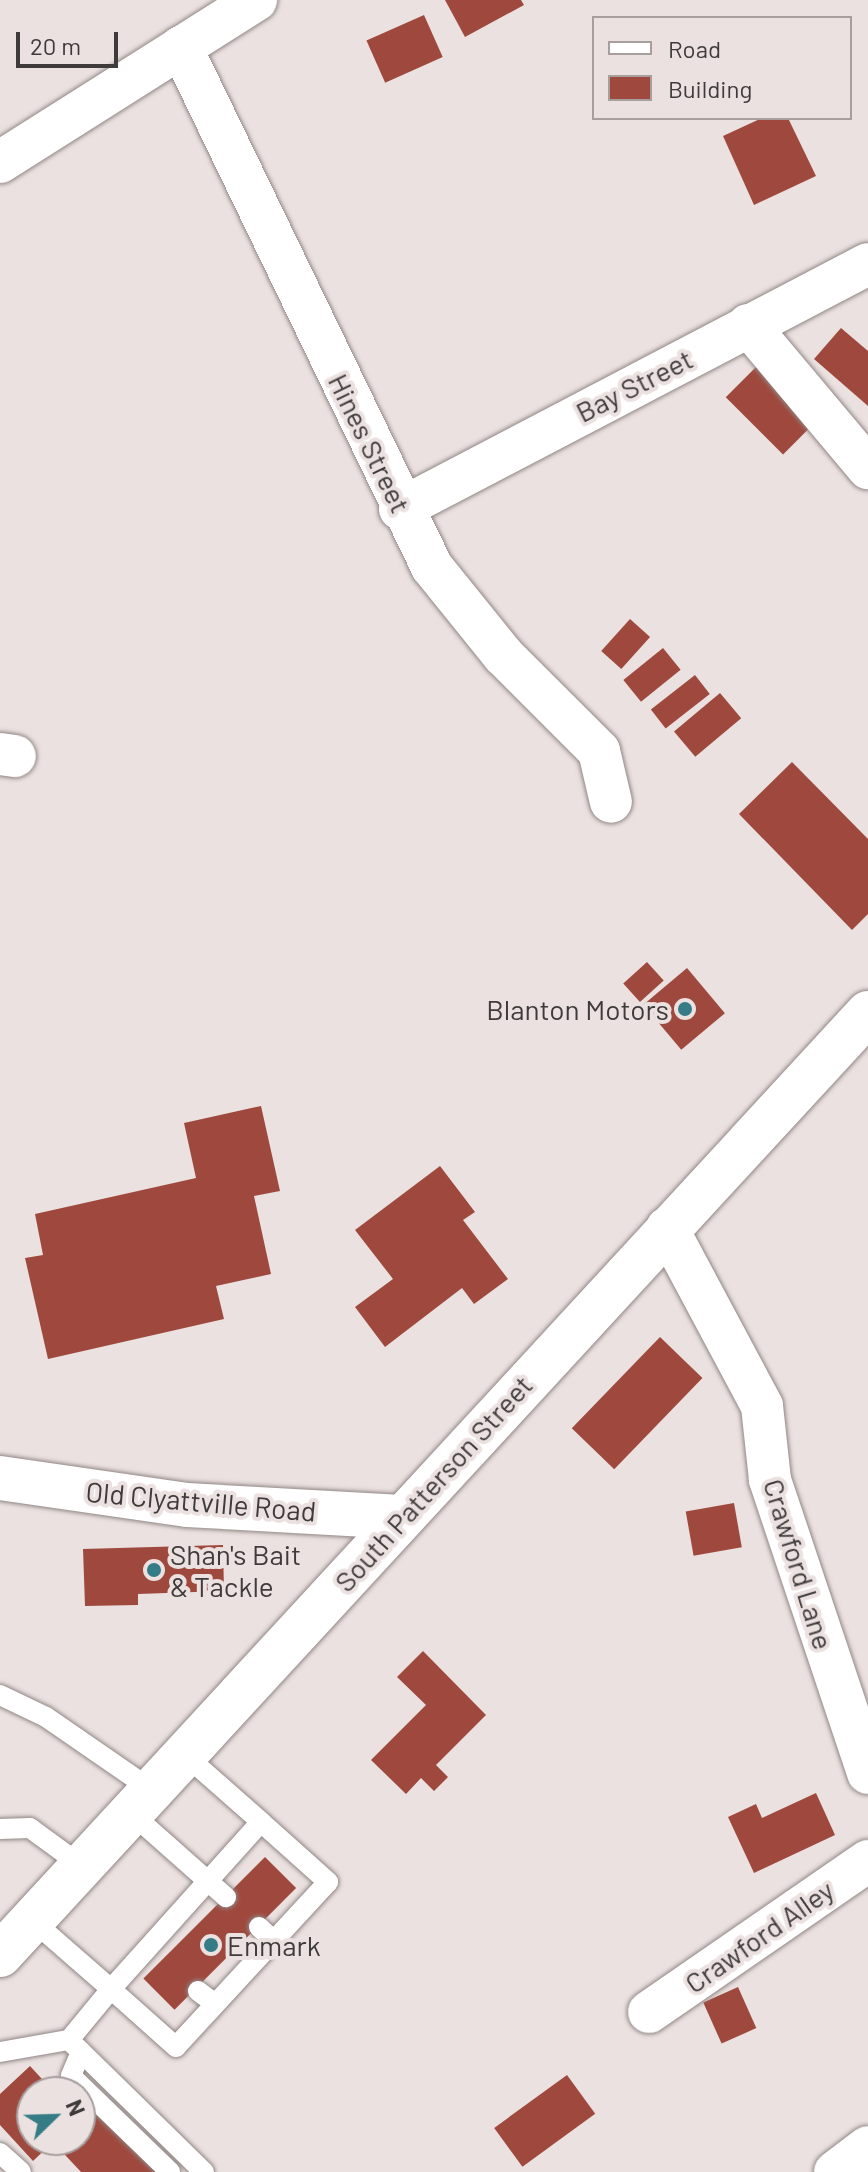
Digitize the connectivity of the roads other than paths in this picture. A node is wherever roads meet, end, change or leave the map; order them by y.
1 (256, 0) edge
2 (181, 47) junction
3 (0, 162) edge
4 (868, 264) edge
5 (748, 325) junction
6 (868, 468) edge
7 (400, 509) junction
8 (611, 802) dead end
9 (868, 1013) edge
10 (667, 1228) junction
11 (0, 1478) edge
12 (402, 1517) junction
13 (0, 1695) edge
14 (184, 1754) junction
15 (868, 1773) edge
16 (142, 1801) junction
17 (0, 1815) edge
18 (261, 1822) junction
19 (30, 1828) junction
20 (0, 1829) edge
21 (868, 1861) edge
22 (82, 1866) junction
23 (207, 1882) junction
24 (226, 1897) dead end
25 (10, 1943) edge
26 (146, 1949) junction
27 (163, 1963) dead end
28 (111, 1989) junction
29 (198, 1991) dead end
30 (215, 2004) junction
31 (649, 2012) dead end
32 (75, 2046) junction
33 (0, 2052) edge
34 (868, 2147) edge
35 (0, 2153) edge
36 (21, 2172) edge
37 (170, 2172) edge
38 (204, 2172) edge
39 (835, 2172) edge

1 - 2 street
2 - 3 street
2 - 7 street, Hines Street
4 - 5 street, Bay Street
5 - 6 street
5 - 7 street, Bay Street
7 - 8 street, Hines Street
9 - 10 main road, South Patterson Street
10 - 12 main road, South Patterson Street
10 - 15 street, Crawford Lane
11 - 12 main road, Old Clyattville Road
12 - 14 main road, South Patterson Street
13 - 16 lane
14 - 16 main road, South Patterson Street
14 - 18 lane
16 - 22 main road, South Patterson Street
16 - 23 lane
17 - 19 lane
18 - 23 lane
18 - 30 lane
19 - 20 lane
19 - 22 lane
21 - 31 street, Crawford Alley
22 - 25 main road, South Patterson Street
23 - 24 lane
23 - 26 lane
25 - 28 lane
26 - 27 lane
26 - 28 lane
28 - 30 lane
28 - 32 lane
29 - 30 lane
32 - 33 lane
32 - 37 lane
32 - 38 lane
34 - 39 street
35 - 36 lane

